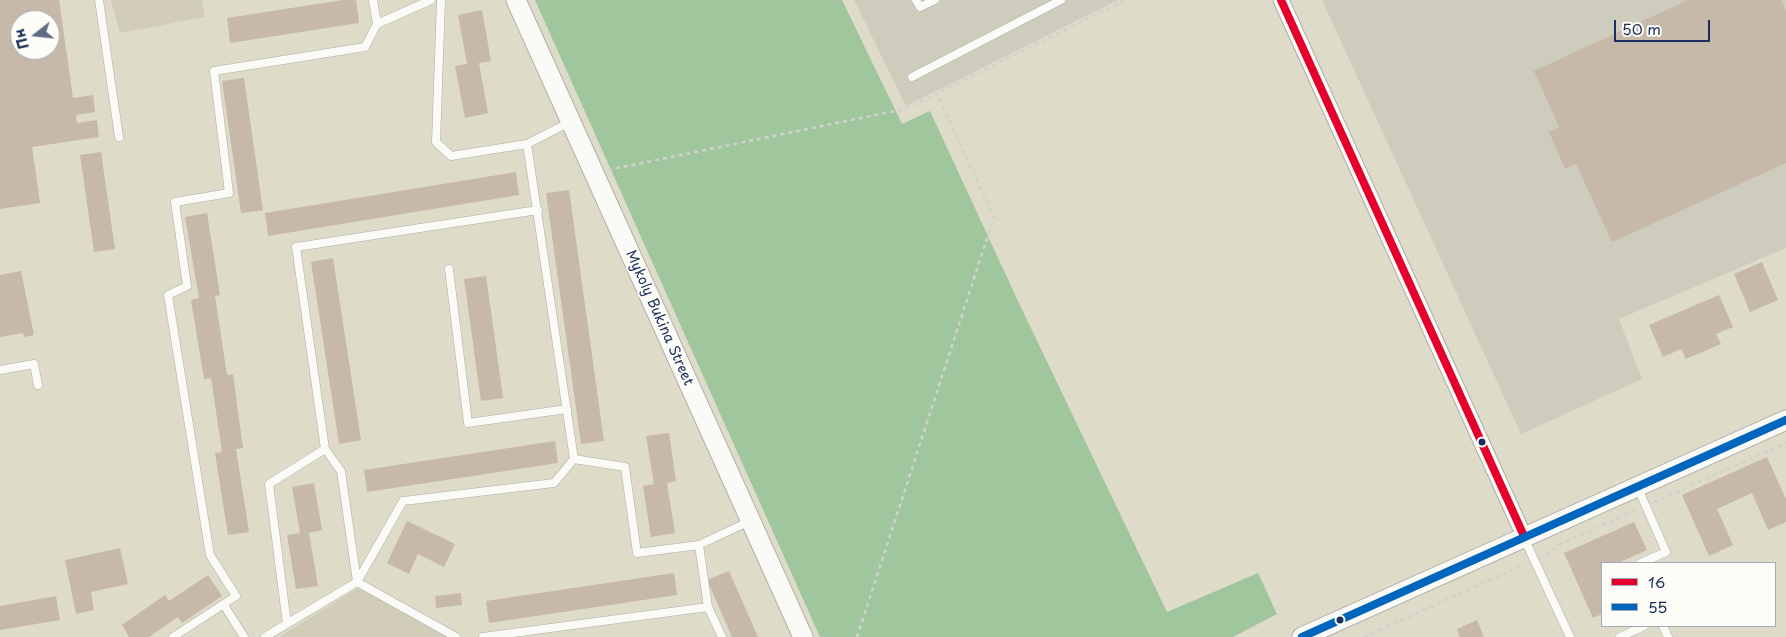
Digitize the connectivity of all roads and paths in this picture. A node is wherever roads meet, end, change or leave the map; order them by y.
1 (99, 0) edge
2 (373, 0) edge
3 (432, 0) edge
4 (441, 0) edge
5 (516, 0) edge
6 (916, 0) edge
7 (934, 0) edge
8 (1061, 0) edge
9 (1125, 0) edge
10 (1281, 0) edge
11 (377, 24) junction
12 (912, 77) dead end
13 (937, 94) junction
14 (571, 122) junction
15 (119, 137) dead end
16 (528, 144) junction
17 (594, 173) junction
18 (538, 210) junction
19 (449, 269) dead end
20 (0, 370) edge
21 (38, 385) dead end
22 (567, 409) junction
23 (1784, 422) edge
24 (1786, 443) edge
25 (325, 449) junction
26 (574, 459) junction
27 (1637, 486) junction
28 (1650, 503) dead end
29 (1641, 507) dead end
30 (750, 521) junction
31 (1524, 536) junction
32 (699, 545) junction
33 (1546, 555) dead end
34 (1642, 562) edge
35 (1527, 564) dead end
36 (357, 582) junction
37 (224, 605) junction
38 (708, 607) junction
39 (287, 624) junction
40 (1642, 627) edge
41 (173, 637) edge
42 (244, 637) edge
43 (265, 637) edge
44 (456, 637) edge
45 (483, 637) edge
46 (722, 637) edge
47 (803, 637) edge
48 (857, 637) edge
49 (1302, 637) edge
50 (1364, 637) edge
51 (1570, 637) edge
52 (1620, 637) edge

1 - 15 lane
2 - 11 lane
3 - 11 lane
4 - 16 lane
5 - 14 street, Mykoly Bukina Street
6 - 7 lane
8 - 12 lane
9 - 13 path
10 - 31 street
11 - 37 lane
13 - 17 path
13 - 48 path
14 - 16 lane
14 - 17 street, Mykoly Bukina Street
16 - 18 lane
17 - 30 street, Mykoly Bukina Street
18 - 22 lane
18 - 25 lane
19 - 22 lane
20 - 21 lane
22 - 26 lane
23 - 27 street
24 - 28 path
25 - 36 lane
25 - 39 lane
26 - 32 lane
26 - 36 lane
27 - 31 street
27 - 34 lane
29 - 33 path
30 - 32 lane
30 - 47 street, Mykoly Bukina Street
31 - 49 street
31 - 51 lane
32 - 38 lane
35 - 50 path
36 - 39 lane
36 - 44 lane
37 - 41 lane
37 - 42 lane
38 - 45 lane
38 - 46 lane
39 - 43 lane
40 - 52 lane

